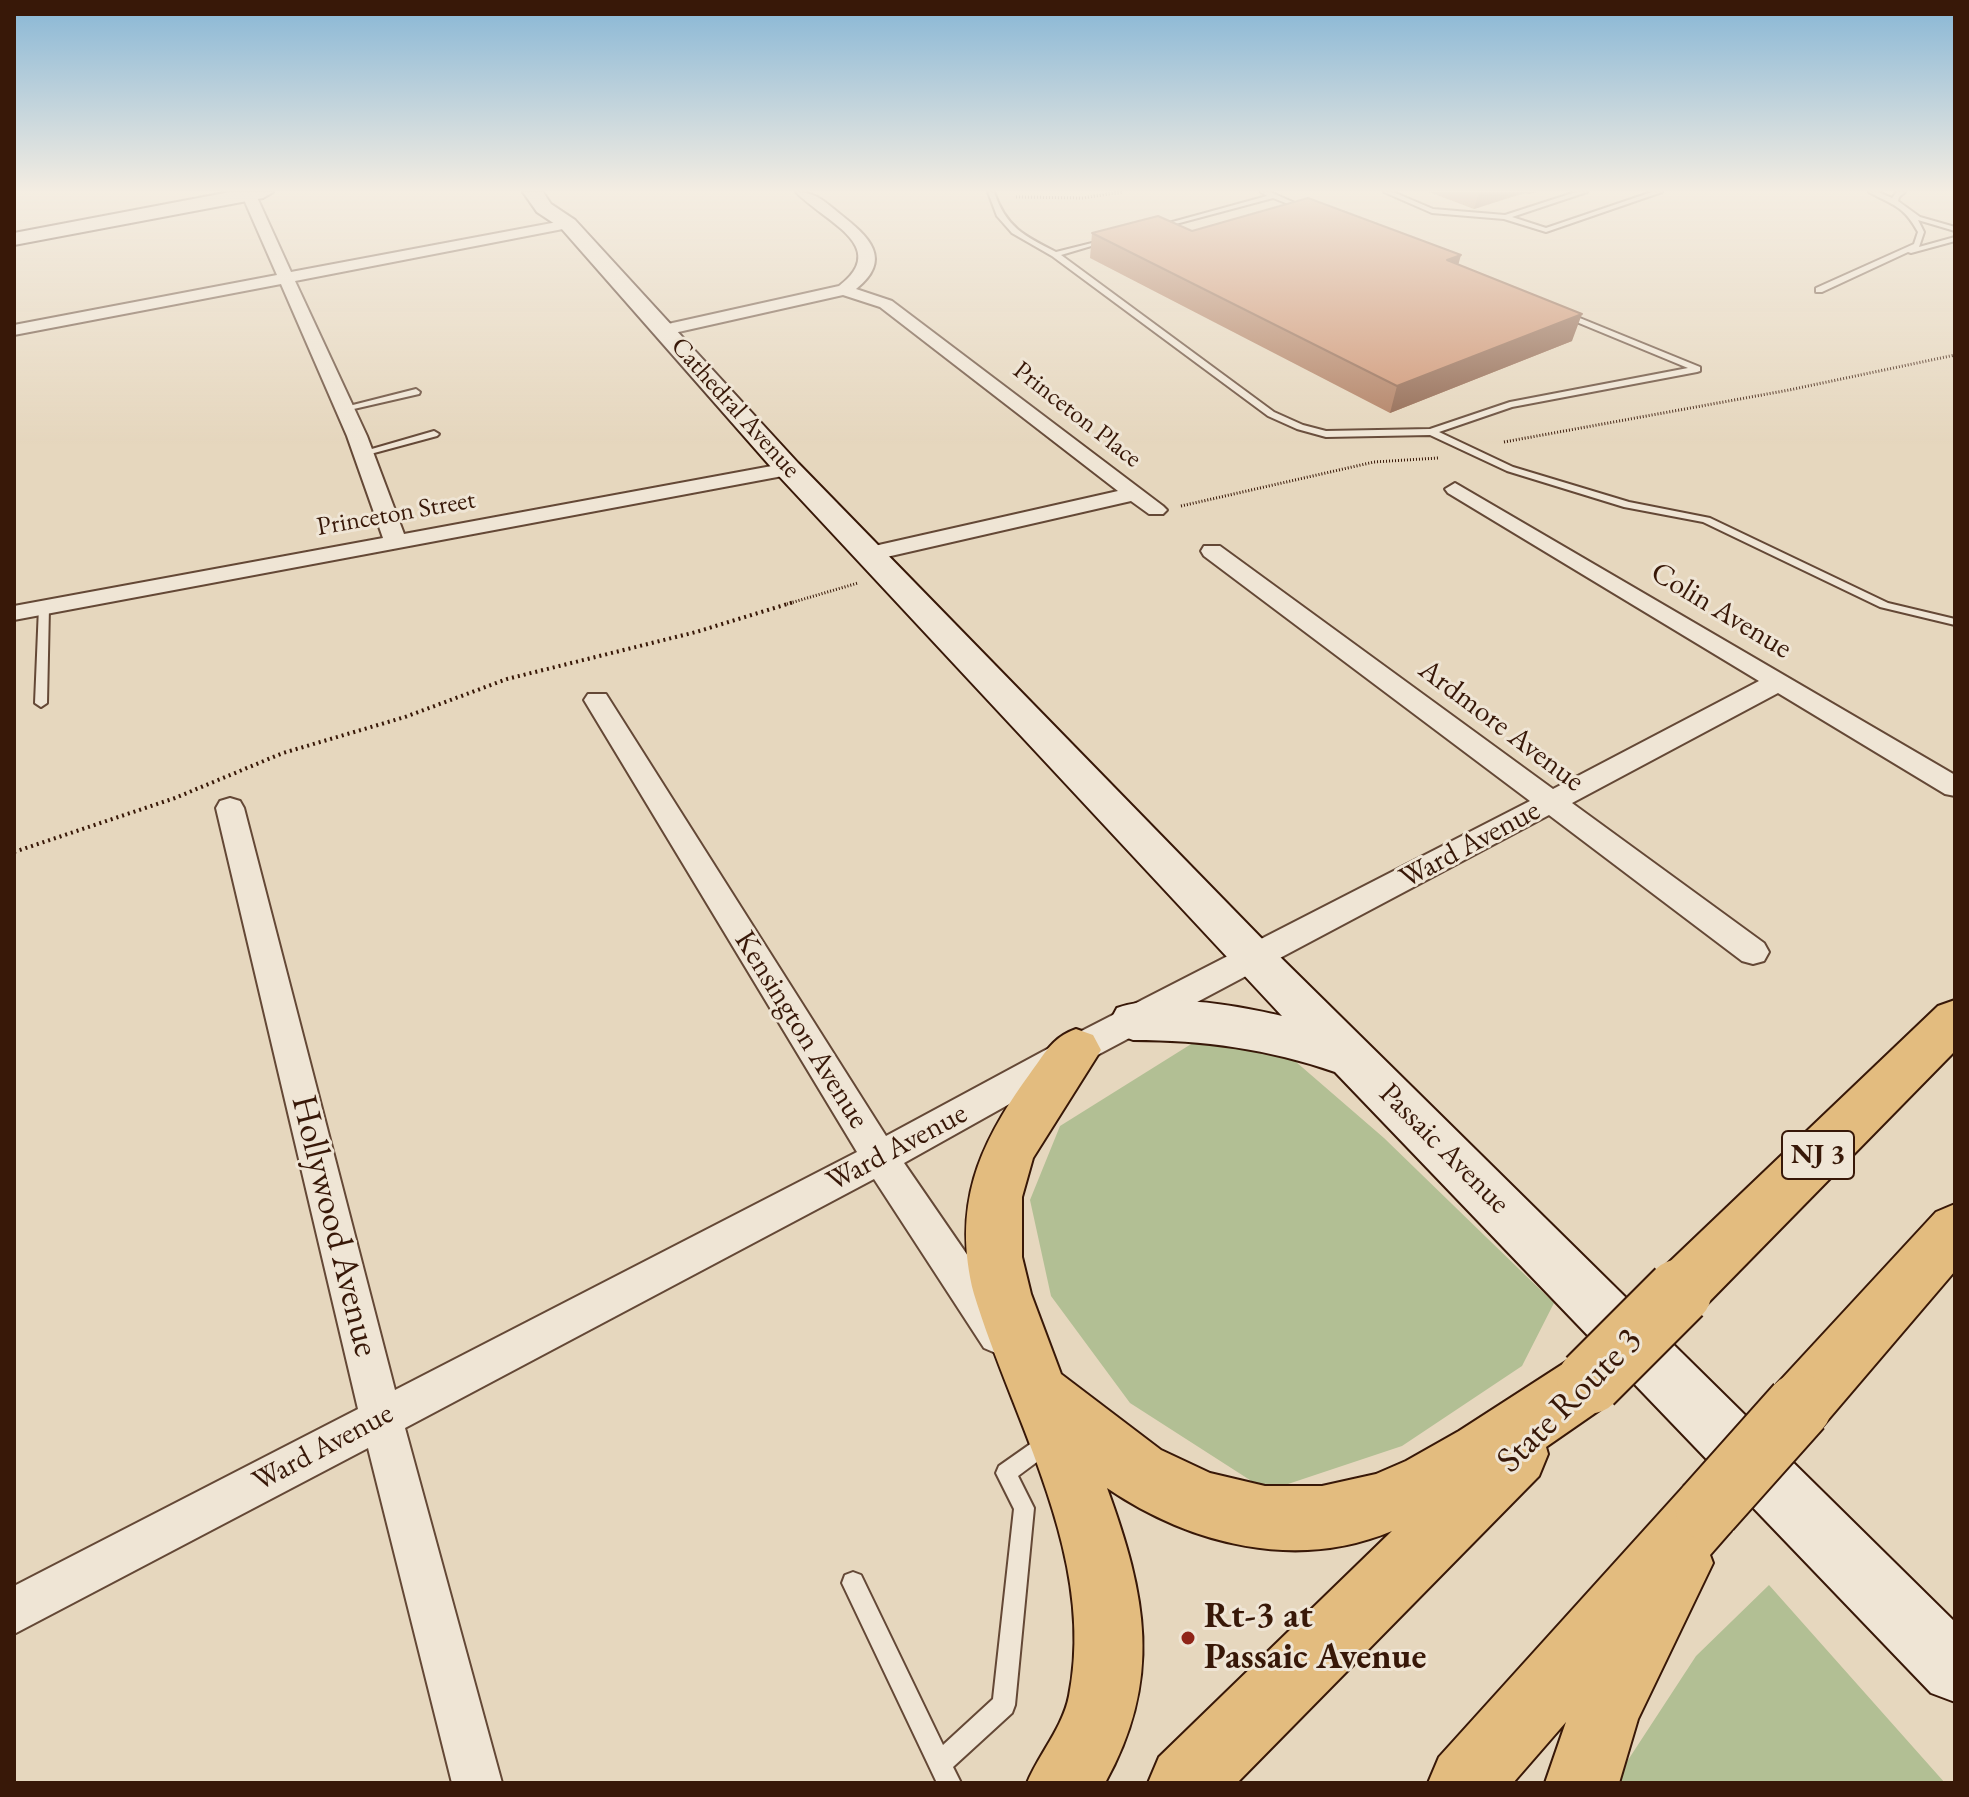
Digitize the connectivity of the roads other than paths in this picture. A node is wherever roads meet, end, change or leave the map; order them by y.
1 (297, 276) edge
2 (615, 276) edge
3 (862, 276) edge
4 (1085, 276) edge
5 (1852, 276) edge
6 (286, 278) junction
7 (844, 290) junction
8 (1819, 290) dead end
9 (1562, 313) edge
10 (14, 330) edge
11 (665, 330) junction
12 (416, 392) dead end
13 (345, 408) junction
14 (1431, 432) junction
15 (434, 434) dead end
16 (363, 453) junction
17 (788, 469) junction
18 (1455, 489) dead end
19 (1133, 494) junction
20 (1156, 510) dead end
21 (396, 543) junction
22 (1212, 551) dead end
23 (866, 568) junction
24 (44, 607) junction
25 (14, 613) edge
26 (1955, 622) edge
27 (937, 625) joint
28 (1778, 682) junction
29 (597, 700) dead end
30 (41, 703) dead end
31 (1955, 787) edge
32 (1550, 802) junction
33 (230, 808) dead end
34 (1753, 952) dead end
35 (1254, 959) junction
36 (1955, 1020) edge
37 (1133, 1021) junction
38 (1076, 1050) junction
39 (1355, 1060) junction
40 (880, 1158) junction
41 (1955, 1230) edge
42 (1590, 1381) junction
43 (1046, 1415) junction
44 (381, 1417) junction
45 (1708, 1508) junction
46 (853, 1583) dead end
47 (14, 1611) edge
48 (1955, 1669) edge
49 (944, 1773) edge
50 (477, 1783) edge
51 (1064, 1783) edge
52 (1185, 1783) edge
53 (1465, 1783) edge
54 (1582, 1783) edge

1 - 6 street
2 - 11 main road, Cathedral Avenue
3 - 7 street
4 - 14 lane
5 - 8 lane
6 - 10 street
6 - 13 street
7 - 11 street
7 - 19 street, Princeton Place
9 - 14 lane
11 - 17 main road, Cathedral Avenue
12 - 13 lane
13 - 16 street
14 - 26 lane
15 - 16 lane
16 - 21 street
17 - 21 street, Princeton Street
17 - 23 main road, Cathedral Avenue
18 - 28 street, Colin Avenue
19 - 20 street
19 - 23 street, Princeton Place
21 - 24 street, Princeton Street
22 - 32 street, Ardmore Avenue
23 - 27 main road, Cathedral Avenue
24 - 25 street, Princeton Street
24 - 30 lane
27 - 35 main road, Passaic Avenue
28 - 31 street, Colin Avenue
28 - 32 street, Ward Avenue
29 - 40 street, Kensington Avenue
32 - 34 street, Ardmore Avenue
32 - 35 street, Ward Avenue
33 - 44 street, Hollywood Avenue
35 - 37 street, Ward Avenue
35 - 39 main road, Passaic Avenue
36 - 42 highway, State Route 3 / NJ 3, bridge
37 - 38 street, Ward Avenue
37 - 39 main road
38 - 40 street, Ward Avenue
38 - 43 highway
39 - 48 main road, Passaic Avenue
40 - 43 street, Kensington Avenue
40 - 44 street, Ward Avenue
41 - 45 highway, bridge
42 - 43 highway
42 - 52 highway, State Route 3 / NJ 3
43 - 49 lane
43 - 51 highway
44 - 47 street, Ward Avenue
44 - 50 street, Hollywood Avenue
45 - 53 highway
45 - 54 highway
46 - 49 lane

